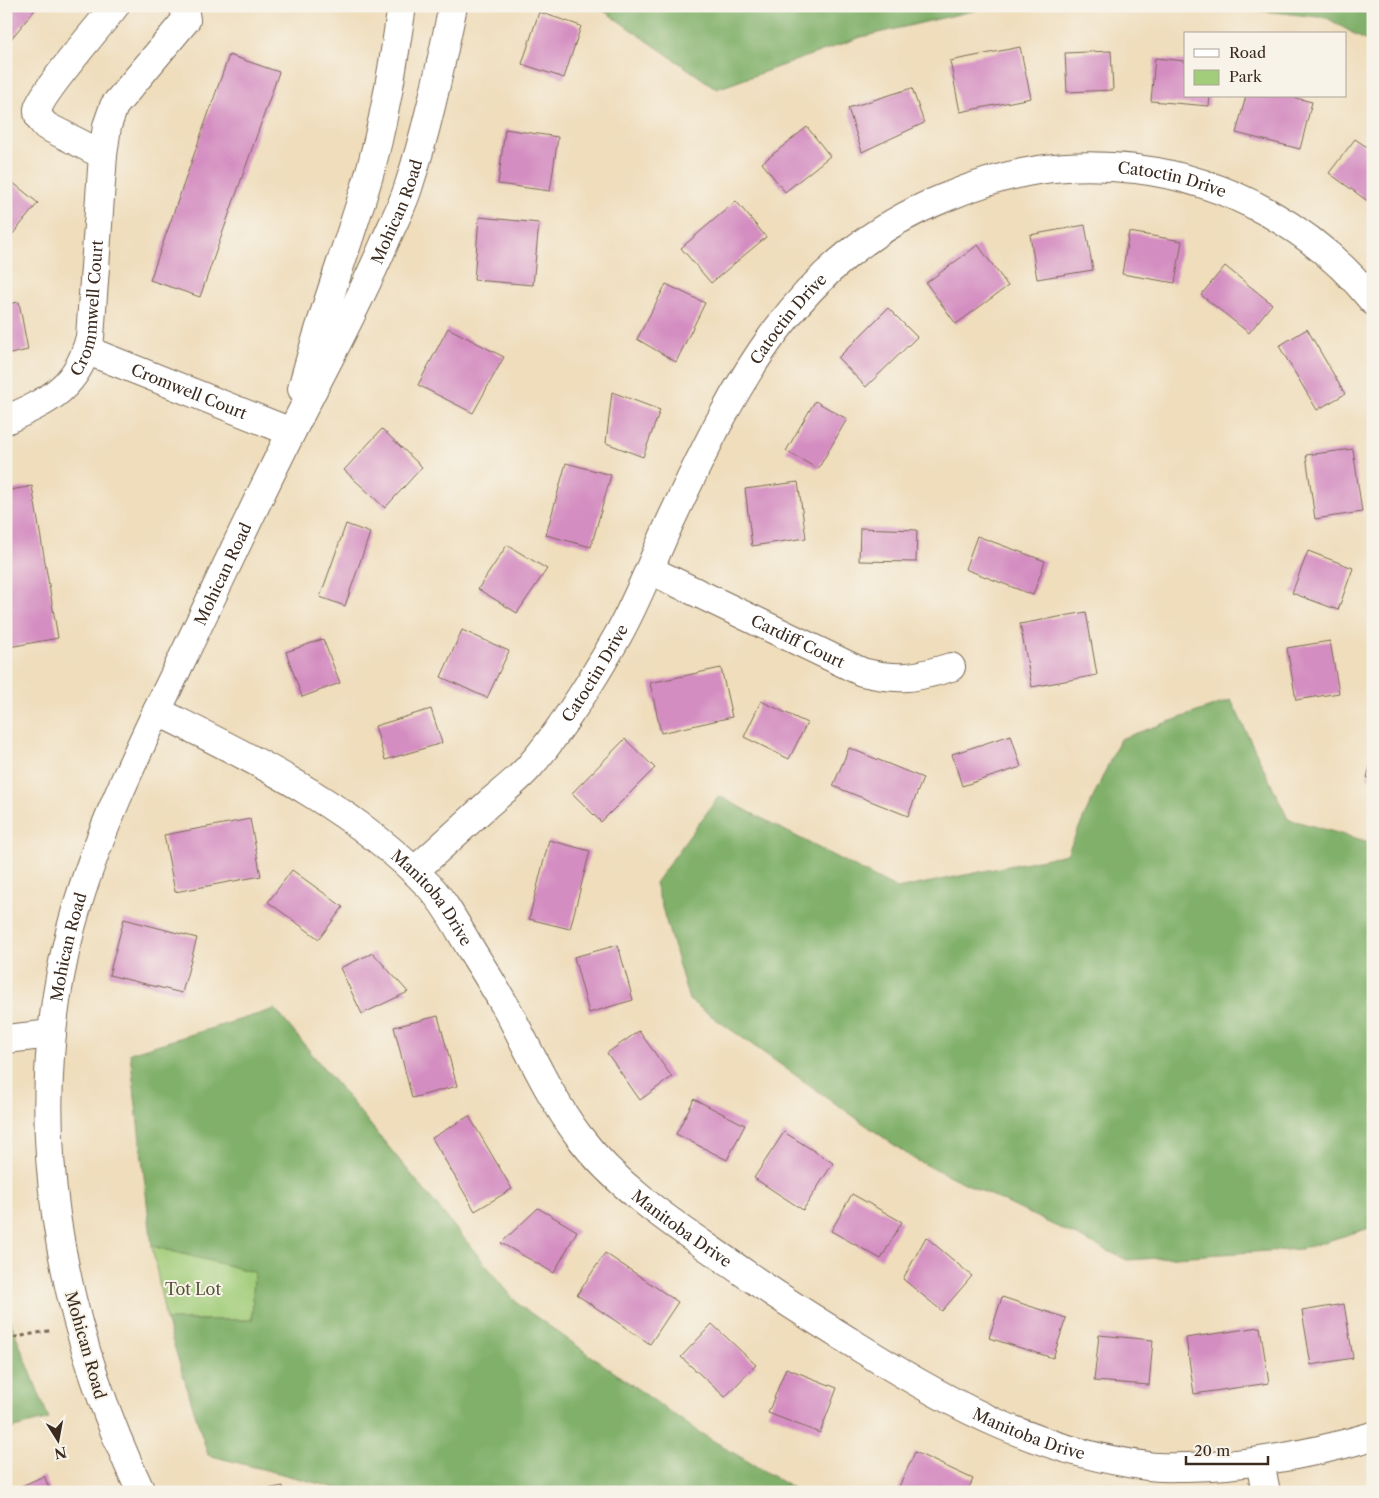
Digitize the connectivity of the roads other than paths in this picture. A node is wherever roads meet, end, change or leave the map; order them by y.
1 (115, 6) edge
2 (184, 6) edge
3 (402, 6) edge
4 (453, 6) edge
5 (103, 155) junction
6 (1373, 301) edge
7 (86, 350) junction
8 (6, 420) edge
9 (291, 432) junction
10 (650, 570) junction
11 (951, 667) dead end
12 (157, 711) junction
13 (414, 871) junction
14 (52, 1034) junction
15 (6, 1039) edge
16 (1373, 1436) edge
17 (1260, 1462) junction
18 (141, 1492) edge
19 (1266, 1492) edge

1 - 5 street
2 - 5 street, Crommwell Court
3 - 9 street, Mohican Road
4 - 9 street, Mohican Road
5 - 7 street, Crommwell Court
6 - 10 street, Catoctin Drive
7 - 8 street, Crommwell Court
7 - 9 street, Cromwell Court
9 - 12 street, Mohican Road
10 - 11 street, Cardiff Court
10 - 13 street, Catoctin Drive
12 - 13 street, Manitoba Drive
12 - 14 street, Mohican Road
13 - 17 street, Manitoba Drive
14 - 15 street
14 - 18 street, Mohican Road
16 - 17 street, Manitoba Drive
17 - 19 street

